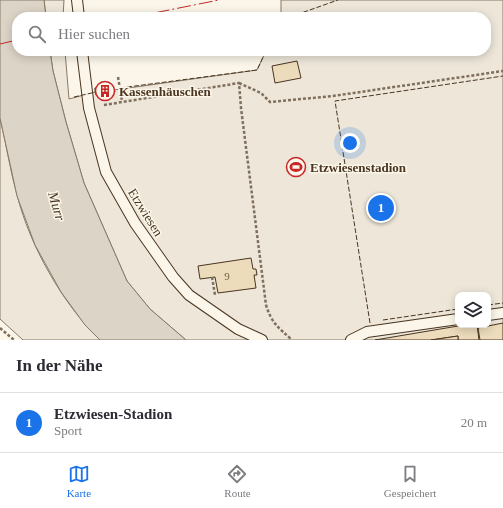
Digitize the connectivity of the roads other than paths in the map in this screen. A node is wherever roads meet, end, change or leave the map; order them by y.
1 (77, 0) edge
2 (78, 12) edge
3 (83, 56) edge
4 (503, 313) edge
5 (491, 315) edge
6 (455, 319) edge
7 (262, 340) edge
8 (351, 340) edge

1 - 2 lane
3 - 7 lane, Etzwiesen
4 - 5 lane
6 - 8 lane

